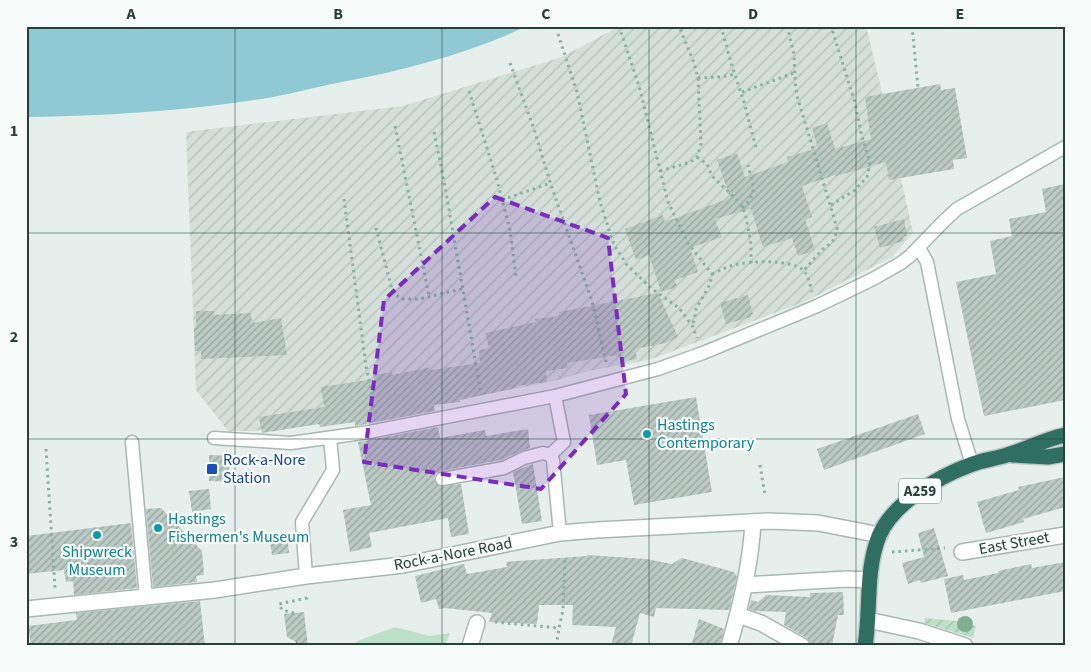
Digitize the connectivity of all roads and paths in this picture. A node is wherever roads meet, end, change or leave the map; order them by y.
1 (619, 26) edge
2 (679, 26) edge
3 (721, 26) edge
4 (787, 26) edge
5 (831, 26) edge
6 (912, 26) edge
7 (558, 34) dead end
8 (510, 63) dead end
9 (794, 73) junction
10 (735, 74) junction
11 (698, 78) junction
12 (918, 87) dead end
13 (469, 91) dead end
14 (742, 92) junction
15 (395, 126) dead end
16 (434, 132) dead end
17 (1065, 147) edge
18 (756, 148) dead end
19 (697, 157) junction
20 (748, 165) dead end
21 (660, 170) junction
22 (550, 183) junction
23 (344, 199) dead end
24 (502, 200) junction
25 (831, 205) junction
26 (742, 208) junction
27 (376, 228) dead end
28 (918, 248) junction
29 (751, 263) junction
30 (804, 270) junction
31 (712, 274) junction
32 (516, 277) dead end
33 (462, 289) junction
34 (429, 296) junction
35 (817, 306) junction
36 (693, 327) junction
37 (703, 353) junction
38 (610, 382) junction
39 (555, 396) junction
40 (483, 411) junction
41 (379, 430) junction
42 (1065, 435) edge
43 (214, 438) dead end
44 (330, 438) junction
45 (132, 442) dead end
46 (46, 449) dead end
47 (1065, 454) edge
48 (550, 455) junction
49 (1008, 455) junction
50 (972, 464) junction
51 (760, 465) dead end
52 (442, 479) dead end
53 (765, 495) dead end
54 (753, 522) junction
55 (560, 534) junction
56 (880, 534) junction
57 (1065, 535) edge
58 (962, 552) joint
59 (874, 554) junction
60 (565, 558) dead end
61 (306, 576) junction
62 (870, 580) junction
63 (745, 585) junction
64 (146, 598) junction
65 (56, 606) junction
66 (26, 609) edge
67 (294, 613) dead end
68 (738, 615) junction
69 (868, 620) junction
70 (477, 623) joint
71 (559, 628) junction
72 (470, 646) edge
73 (556, 646) edge
74 (729, 646) edge
75 (802, 646) edge
76 (866, 646) edge
77 (965, 646) edge

1 - 21 path
2 - 11 path
3 - 10 path
4 - 9 path
5 - 25 path
6 - 12 path
7 - 36 path
8 - 22 path
9 - 14 path
9 - 25 path
10 - 11 path
10 - 14 path
11 - 19 path
13 - 24 path
14 - 18 path
15 - 34 path
16 - 33 path
17 - 28 lane
19 - 21 path
19 - 26 path
20 - 26 path
21 - 31 path
22 - 24 path
22 - 38 path
23 - 41 path
24 - 32 path
25 - 30 path
26 - 29 path
27 - 34 path
28 - 35 lane
28 - 50 lane
29 - 30 path
29 - 31 path
30 - 35 path
31 - 36 path
33 - 34 path
33 - 40 path
35 - 37 lane
36 - 37 path
37 - 38 lane
38 - 39 lane
39 - 40 lane
39 - 48 lane
40 - 41 lane
41 - 44 lane
42 - 49 highway, A259
43 - 44 lane
44 - 61 lane
45 - 64 lane
46 - 65 path
47 - 49 highway, A259
48 - 52 lane
48 - 55 lane
49 - 50 highway, A259
50 - 56 highway, A259
51 - 53 path
54 - 55 street, Rock-a-Nore Road
54 - 56 street, Rock-a-Nore Road
54 - 63 street
55 - 61 street, Rock-a-Nore Road
56 - 59 highway, A259
57 - 58 street, East Street
58 - 59 path
59 - 62 highway, A259
60 - 71 path
61 - 64 street, Rock-a-Nore Road
61 - 67 path
62 - 63 street
62 - 69 highway, A259
63 - 68 street
64 - 65 street, Rock-a-Nore Road
65 - 66 street, Rock-a-Nore Road
68 - 74 street
68 - 75 street
69 - 76 highway, A259
69 - 77 street
70 - 71 path
70 - 72 street
71 - 73 path

